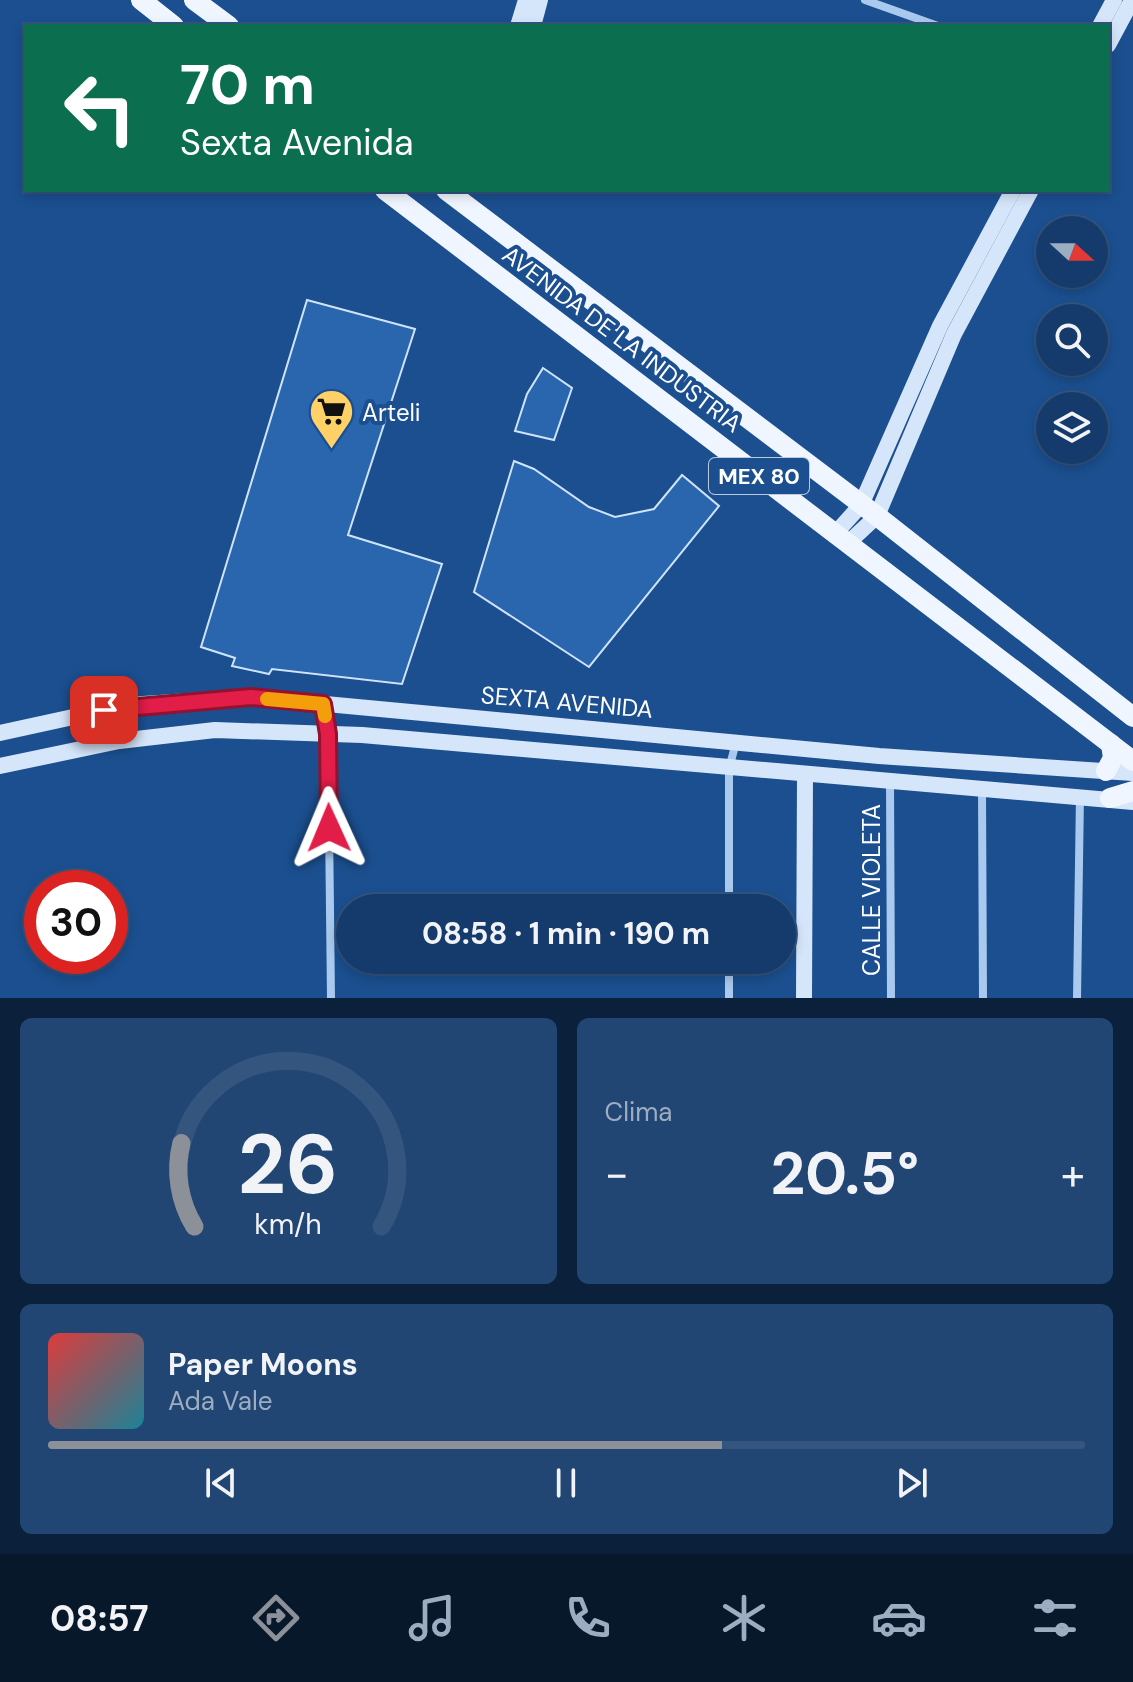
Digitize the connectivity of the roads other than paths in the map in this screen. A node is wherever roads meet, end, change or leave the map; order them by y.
1 (141, 0) edge
2 (194, 0) edge
3 (526, 0) edge
4 (540, 0) edge
5 (865, 0) edge
6 (1114, 0) edge
7 (1132, 0) edge
8 (171, 24) edge
9 (226, 24) edge
10 (519, 24) edge
11 (534, 24) edge
12 (932, 24) edge
13 (1101, 24) edge
14 (1110, 41) edge
15 (388, 192) edge
16 (449, 192) edge
17 (1012, 192) edge
18 (1030, 192) edge
19 (869, 511) junction
20 (841, 539) junction
21 (323, 704) junction
22 (1133, 717) edge
23 (0, 733) edge
24 (328, 734) junction
25 (736, 742) junction
26 (1111, 744) junction
27 (1133, 761) edge
28 (0, 766) edge
29 (729, 769) junction
30 (1106, 771) junction
31 (1133, 773) edge
32 (805, 775) junction
33 (890, 782) junction
34 (982, 788) junction
35 (1133, 791) edge
36 (1080, 795) junction
37 (1110, 798) junction
38 (1133, 802) edge
39 (729, 894) edge
40 (729, 974) edge
41 (331, 998) edge
42 (729, 998) edge
43 (804, 998) edge
44 (891, 998) edge
45 (983, 998) edge
46 (1077, 998) edge

1 - 8 main road
2 - 9 main road
3 - 10 main road
4 - 11 main road
5 - 12 street
6 - 13 main road
7 - 14 main road
15 - 20 main road, AVENIDA DE LA INDUSTRIA / MEX 80
16 - 19 main road, AVENIDA DE LA INDUSTRIA / MEX 80
17 - 19 main road
18 - 19 main road
19 - 20 main road
19 - 22 main road, AVENIDA DE LA INDUSTRIA / MEX 80
20 - 26 main road, AVENIDA DE LA INDUSTRIA / MEX 80
21 - 23 main road, SEXTA AVENIDA
21 - 24 street
21 - 25 main road, SEXTA AVENIDA
24 - 28 main road, SEXTA AVENIDA
24 - 29 main road, SEXTA AVENIDA
24 - 41 street
25 - 29 street
25 - 30 main road, SEXTA AVENIDA
26 - 27 main road, AVENIDA DE LA INDUSTRIA / MEX 80
26 - 30 main road
29 - 32 main road, SEXTA AVENIDA
29 - 39 street
30 - 31 main road, SEXTA AVENIDA
32 - 33 main road, SEXTA AVENIDA
32 - 43 main road
33 - 34 main road, SEXTA AVENIDA
33 - 44 street, CALLE VIOLETA
34 - 36 main road, SEXTA AVENIDA
34 - 45 street
35 - 37 main road
36 - 37 main road, SEXTA AVENIDA
36 - 46 street
37 - 38 main road, SEXTA AVENIDA
40 - 42 street

